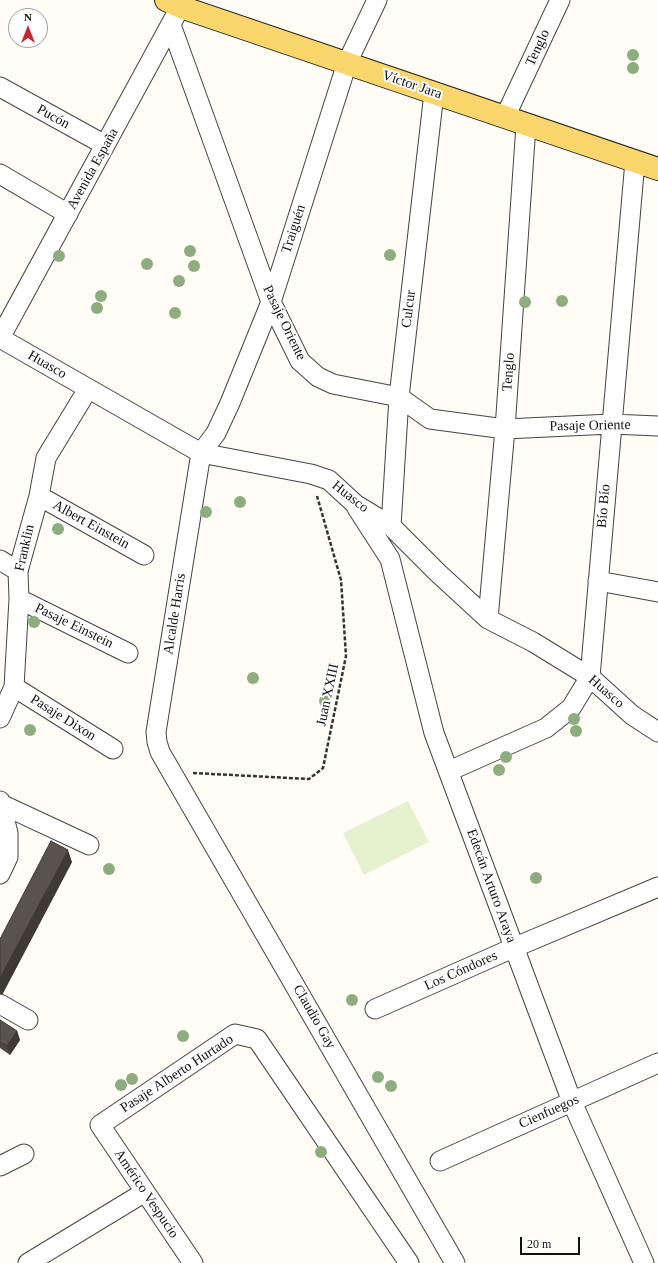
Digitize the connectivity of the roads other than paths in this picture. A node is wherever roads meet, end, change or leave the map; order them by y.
1 (377, 0) edge
2 (560, 0) edge
3 (176, 8) edge
4 (347, 63) junction
5 (0, 87) edge
6 (434, 93) junction
7 (505, 117) junction
8 (526, 125) junction
9 (105, 146) junction
10 (635, 161) junction
11 (658, 169) edge
12 (0, 174) edge
13 (68, 214) junction
14 (271, 302) junction
15 (0, 338) edge
16 (88, 389) junction
17 (399, 397) junction
18 (611, 424) junction
19 (658, 426) edge
20 (505, 429) junction
21 (201, 454) junction
22 (39, 496) junction
23 (355, 504) junction
24 (391, 526) junction
25 (144, 555) dead end
26 (0, 560) edge
27 (18, 571) junction
28 (598, 581) junction
29 (658, 592) edge
30 (19, 599) junction
31 (488, 619) junction
32 (128, 653) dead end
33 (590, 677) junction
34 (14, 687) junction
35 (0, 718) edge
36 (658, 732) edge
37 (113, 749) dead end
38 (172, 771) joint
39 (449, 771) junction
40 (1, 803) edge
41 (88, 845) dead end
42 (0, 874) edge
43 (658, 888) edge
44 (513, 948) junction
45 (0, 1004) edge
46 (375, 1009) dead end
47 (28, 1020) dead end
48 (658, 1063) edge
49 (572, 1102) junction
50 (100, 1125) joint
51 (24, 1154) dead end
52 (440, 1161) dead end
53 (0, 1166) edge
54 (145, 1192) junction
55 (658, 1261) edge
56 (28, 1263) edge
57 (193, 1263) edge
58 (409, 1263) edge
59 (455, 1263) edge
60 (644, 1263) edge
61 (653, 1263) edge

1 - 4 street, Traiguén
2 - 7 street, Tenglo
3 - 4 main road, Víctor Jara
3 - 9 street, Avenida España
3 - 14 street, Pasaje Oriente
4 - 6 main road, Víctor Jara
4 - 14 street, Traiguén
5 - 9 street, Pucón
6 - 7 main road, Víctor Jara
6 - 17 street, Culcur
7 - 8 main road, Víctor Jara
8 - 10 main road, Víctor Jara
8 - 20 street, Tenglo
9 - 13 street, Avenida España
10 - 11 main road, Víctor Jara
10 - 18 street, Bío Bío
12 - 13 street
13 - 15 street, Avenida España
14 - 17 street, Pasaje Oriente
14 - 21 street, Traiguén
15 - 16 street, Huasco
16 - 21 street, Huasco
16 - 22 street, Franklin
17 - 20 street, Pasaje Oriente
17 - 24 street, Culcur
18 - 19 street, Pasaje Oriente
18 - 20 street, Pasaje Oriente
18 - 28 street, Bío Bío
20 - 31 street, Tenglo
21 - 23 street, Huasco
21 - 38 street, Alcalde Harris
22 - 25 street, Albert Einstein
22 - 27 street, Franklin
23 - 24 street, Huasco
23 - 39 street, Edecán Arturo Araya
24 - 31 street, Huasco
26 - 27 street
27 - 30 street, Franklin
28 - 29 street
28 - 33 street, Bío Bío
30 - 32 street, Pasaje Einstein
30 - 34 street, Franklin
31 - 33 street, Huasco
33 - 36 street, Huasco
33 - 39 street, Bío Bío
34 - 35 street, Franklin
34 - 37 street, Pasaje Dixon
38 - 59 street, Claudio Gay
39 - 44 street, Edecán Arturo Araya
40 - 41 street
40 - 42 street
43 - 44 street, Los Cóndores
44 - 46 street, Los Cóndores
44 - 49 street, Edecán Arturo Araya
45 - 47 street
48 - 49 street, Cienfuegos
49 - 52 street, Cienfuegos
49 - 60 street, Edecán Arturo Araya
50 - 54 street, Américo Vespucio
50 - 58 street, Pasaje Alberto Hurtado
51 - 53 street
54 - 56 street
54 - 57 street, Américo Vespucio
55 - 61 street

